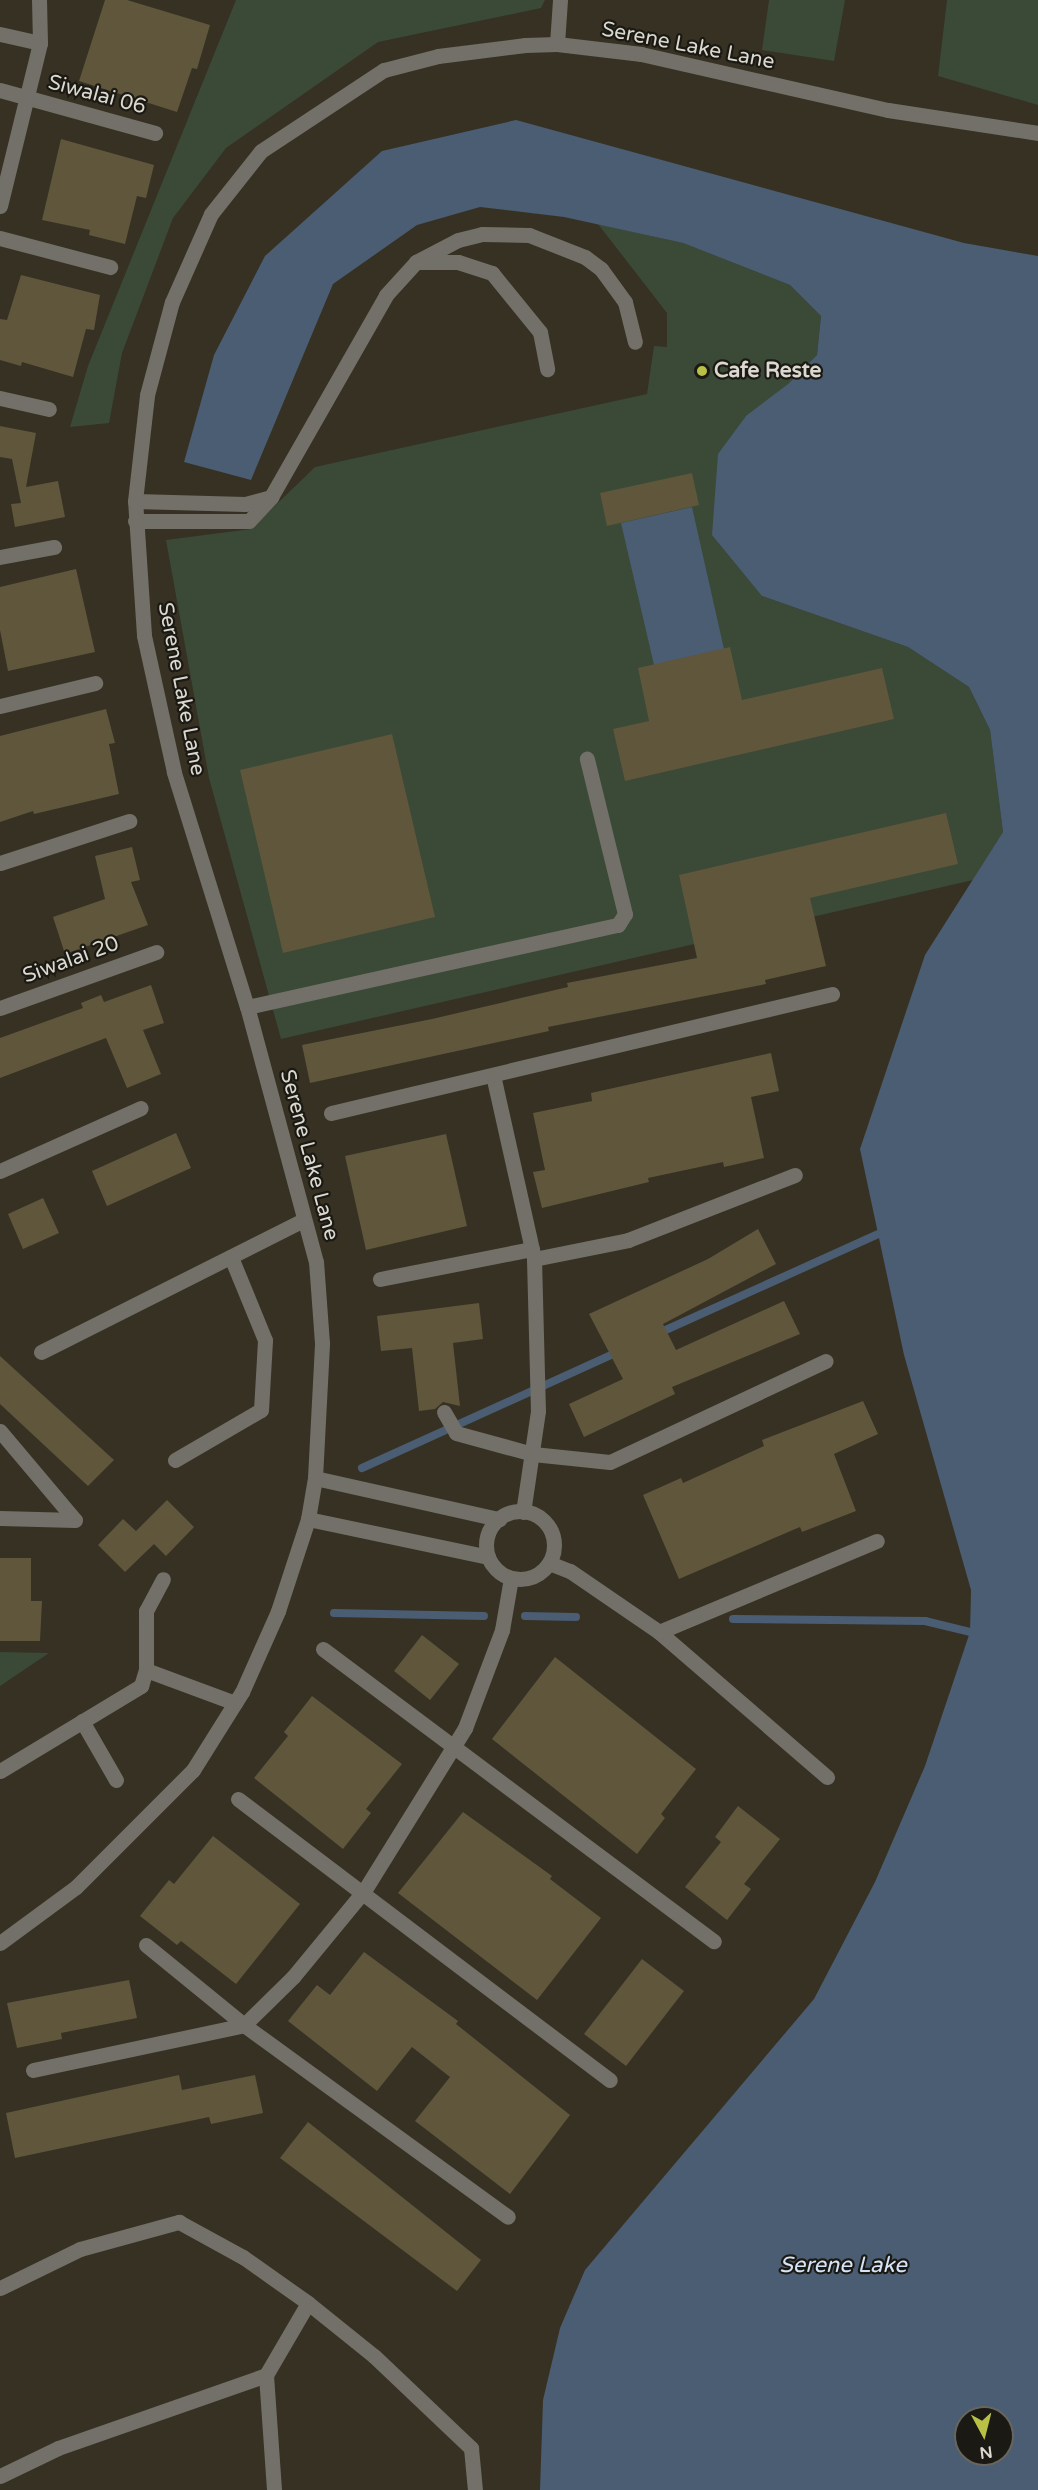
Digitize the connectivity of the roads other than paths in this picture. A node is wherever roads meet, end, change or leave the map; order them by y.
1 (39, 0) edge
2 (560, 0) edge
3 (0, 34) edge
4 (40, 43) junction
5 (557, 44) junction
6 (0, 90) edge
7 (27, 98) junction
8 (155, 133) dead end
9 (1038, 133) edge
10 (0, 207) edge
11 (0, 238) edge
12 (416, 262) junction
13 (110, 267) dead end
14 (635, 342) dead end
15 (547, 369) dead end
16 (0, 398) edge
17 (49, 409) dead end
18 (271, 497) junction
19 (135, 501) junction
20 (135, 521) junction
21 (54, 547) dead end
22 (0, 557) edge
23 (95, 683) dead end
24 (0, 706) edge
25 (587, 759) dead end
26 (129, 821) dead end
27 (0, 863) edge
28 (156, 952) dead end
29 (832, 994) dead end
30 (247, 1007) junction
31 (0, 1008) edge
32 (493, 1075) junction
33 (141, 1108) dead end
34 (331, 1113) dead end
35 (0, 1171) edge
36 (795, 1175) dead end
37 (304, 1220) junction
38 (533, 1254) junction
39 (231, 1257) junction
40 (380, 1279) dead end
41 (41, 1352) dead end
42 (826, 1361) dead end
43 (450, 1422) dead end
44 (0, 1431) edge
45 (533, 1454) junction
46 (176, 1460) dead end
47 (315, 1478) junction
48 (523, 1512) junction
49 (0, 1518) edge
50 (308, 1519) junction
51 (499, 1519) junction
52 (877, 1541) dead end
53 (488, 1557) junction
54 (549, 1563) junction
55 (511, 1578) junction
56 (163, 1579) dead end
57 (654, 1629) junction
58 (323, 1649) dead end
59 (146, 1670) junction
60 (235, 1703) junction
61 (82, 1721) junction
62 (453, 1745) junction
63 (0, 1771) edge
64 (827, 1777) dead end
65 (116, 1780) dead end
66 (238, 1799) dead end
67 (364, 1891) junction
68 (714, 1941) dead end
69 (0, 1943) edge
70 (146, 1945) dead end
71 (244, 2025) junction
72 (33, 2070) dead end
73 (610, 2080) dead end
74 (508, 2217) dead end
75 (0, 2288) edge
76 (308, 2303) junction
77 (266, 2375) junction
78 (0, 2476) edge
79 (274, 2490) edge
80 (475, 2490) edge

1 - 4 street
2 - 5 street
3 - 4 street
4 - 7 street
5 - 9 street, Serene Lake Lane
5 - 19 street, Serene Lake Lane
6 - 7 street, Siwalai 06
7 - 8 street, Siwalai 06
7 - 10 street
11 - 13 street
12 - 14 street
12 - 15 street
12 - 18 street
16 - 17 street
18 - 19 street
18 - 20 street
19 - 20 street, Serene Lake Lane
20 - 30 street, Serene Lake Lane
21 - 22 street
23 - 24 street
25 - 30 street
26 - 27 street
28 - 31 street, Siwalai 20
29 - 32 street
30 - 37 street, Serene Lake Lane
32 - 34 street
32 - 38 street
33 - 35 street
36 - 38 street
37 - 39 street
37 - 47 street, Serene Lake Lane
38 - 40 street
38 - 45 street
39 - 41 street
39 - 46 street
42 - 45 street
43 - 45 street
44 - 49 street
45 - 48 street
47 - 50 street, Serene Lake Lane
47 - 51 street
48 - 51 street
48 - 54 street
50 - 53 street
50 - 60 street, Serene Lake Lane
51 - 53 street
52 - 57 street
53 - 55 street
54 - 55 street
54 - 57 street
55 - 62 street
56 - 59 street
57 - 64 street
58 - 62 street
59 - 60 street
59 - 61 street
60 - 69 street, Serene Lake Lane
61 - 63 street
61 - 65 street
62 - 67 street
62 - 68 street
66 - 67 street
67 - 71 street
67 - 73 street
70 - 71 street
71 - 72 street
71 - 74 street
75 - 76 street
76 - 77 street
76 - 80 street
77 - 78 street
77 - 79 street

